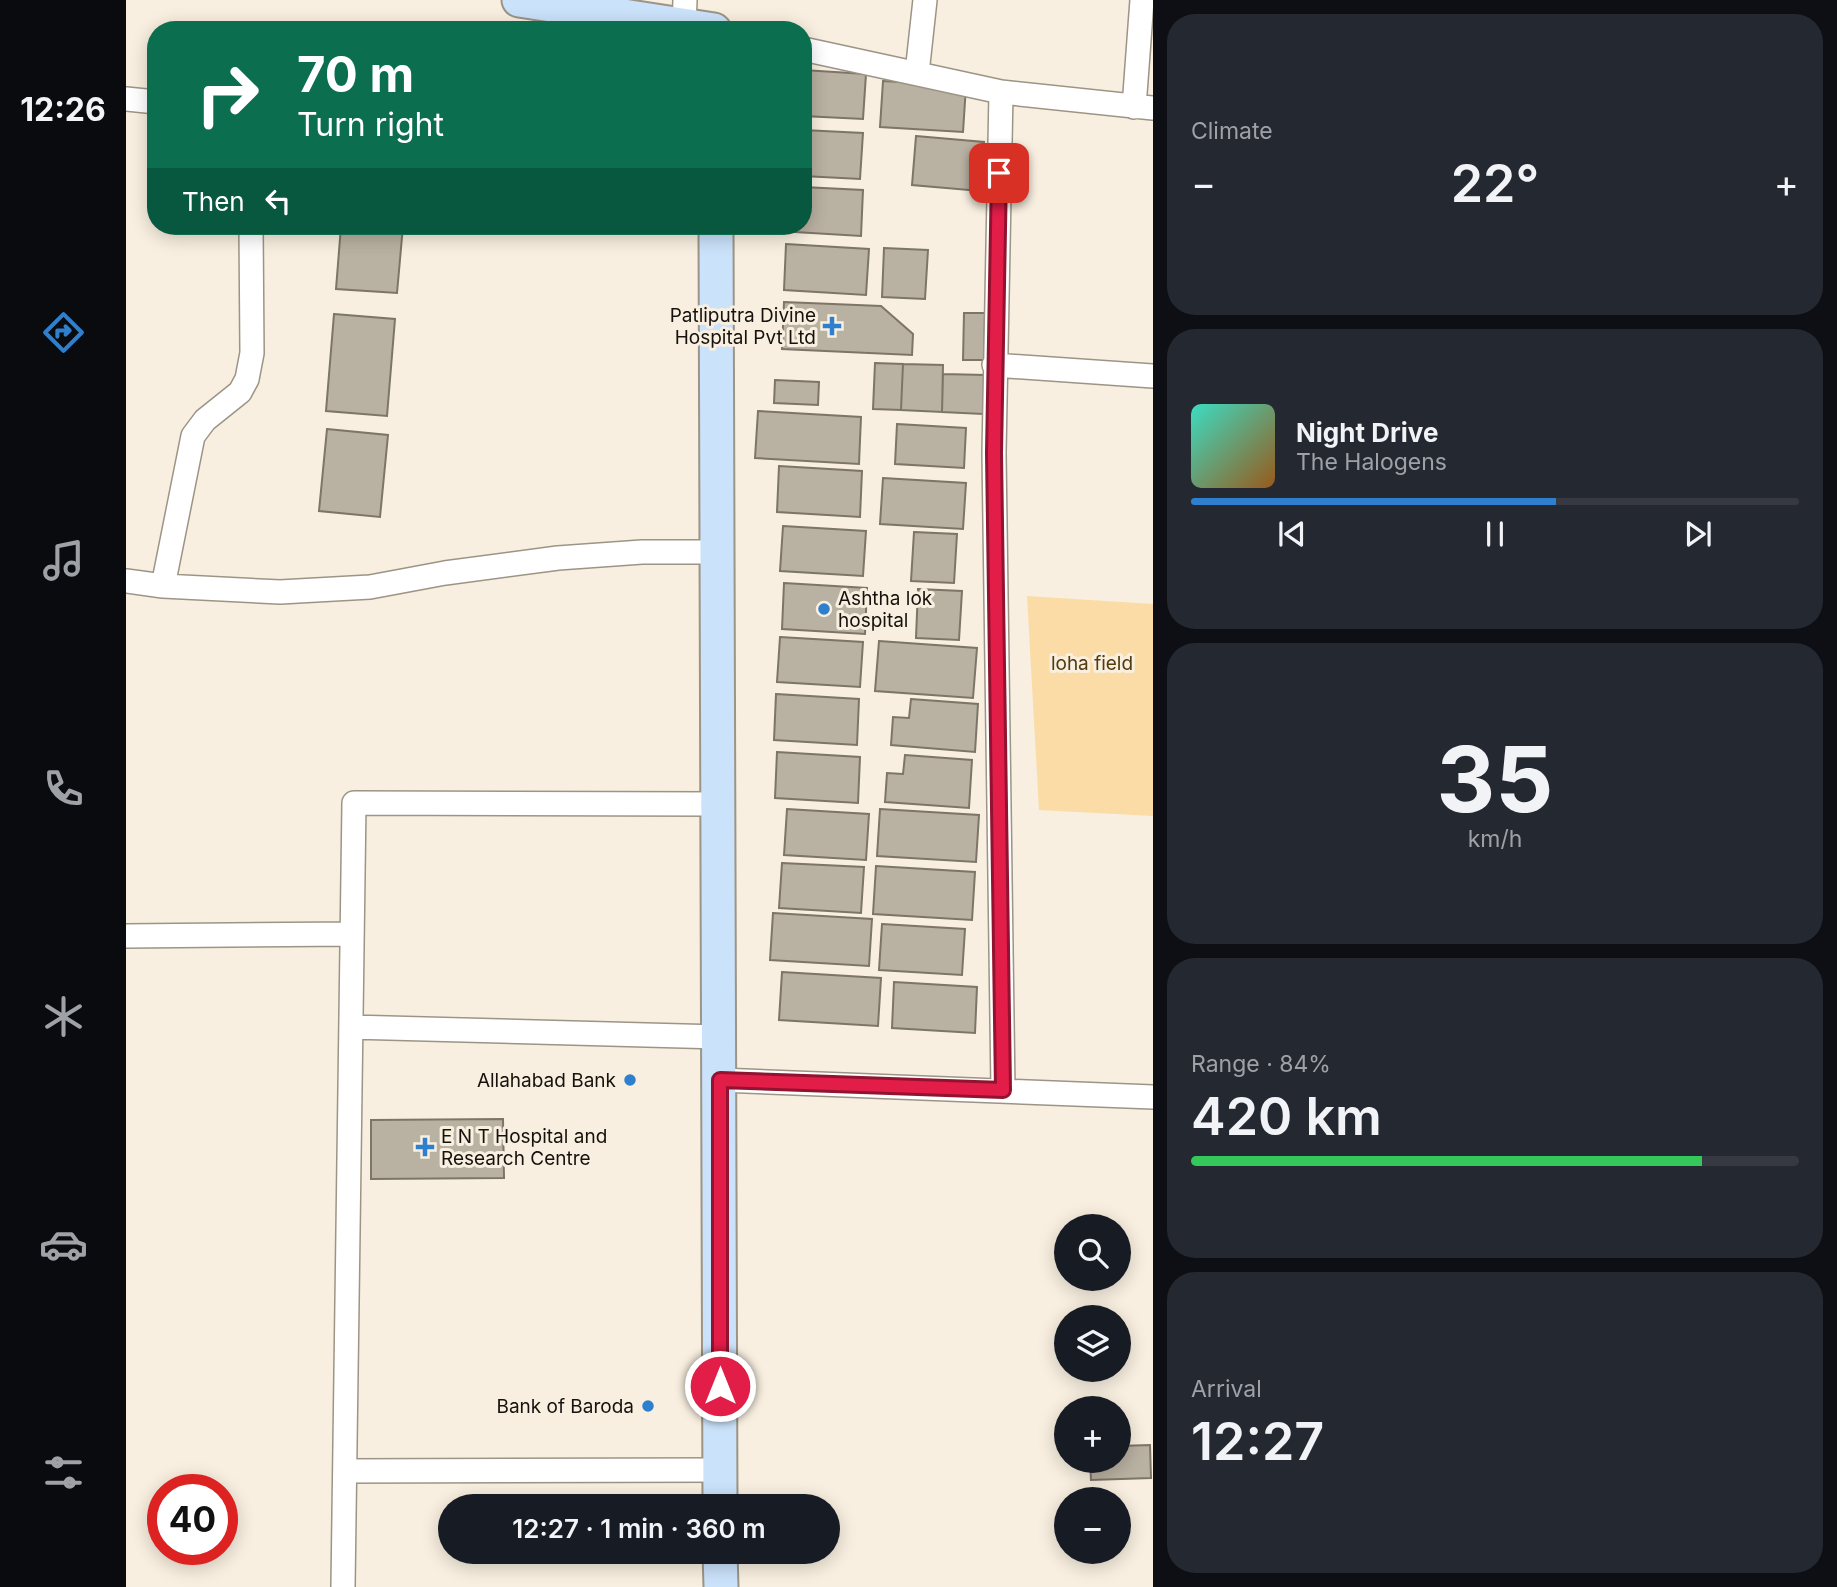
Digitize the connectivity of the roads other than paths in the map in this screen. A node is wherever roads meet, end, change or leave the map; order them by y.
1 (519, 0) edge
2 (925, 0) edge
3 (1142, 0) edge
4 (694, 18) edge
5 (812, 51) edge
6 (917, 73) junction
7 (1001, 92) junction
8 (126, 99) edge
9 (147, 101) edge
10 (1143, 107) edge
11 (251, 235) edge
12 (716, 235) edge
13 (994, 365) junction
14 (1153, 376) edge
15 (717, 552) junction
16 (126, 581) edge
17 (163, 586) junction
18 (718, 804) junction
19 (352, 934) junction
20 (126, 936) edge
21 (351, 1027) junction
22 (720, 1037) junction
23 (720, 1080) junction
24 (1003, 1090) junction
25 (1153, 1097) edge
26 (720, 1470) junction
27 (345, 1471) junction
28 (720, 1494) edge
29 (720, 1564) edge
30 (343, 1587) edge
31 (721, 1587) edge

1 - 4 street
2 - 6 street
3 - 10 street
5 - 6 street
6 - 7 street
7 - 10 street
7 - 13 street
8 - 9 street
11 - 17 street
12 - 15 street
13 - 14 street
13 - 24 street
15 - 17 street
15 - 18 street
16 - 17 street
18 - 19 street
18 - 22 street
19 - 20 street
19 - 21 street
21 - 22 street
21 - 27 street
22 - 23 street
23 - 24 street
23 - 26 street
24 - 25 street
26 - 27 street
26 - 28 street
27 - 30 street
29 - 31 street

